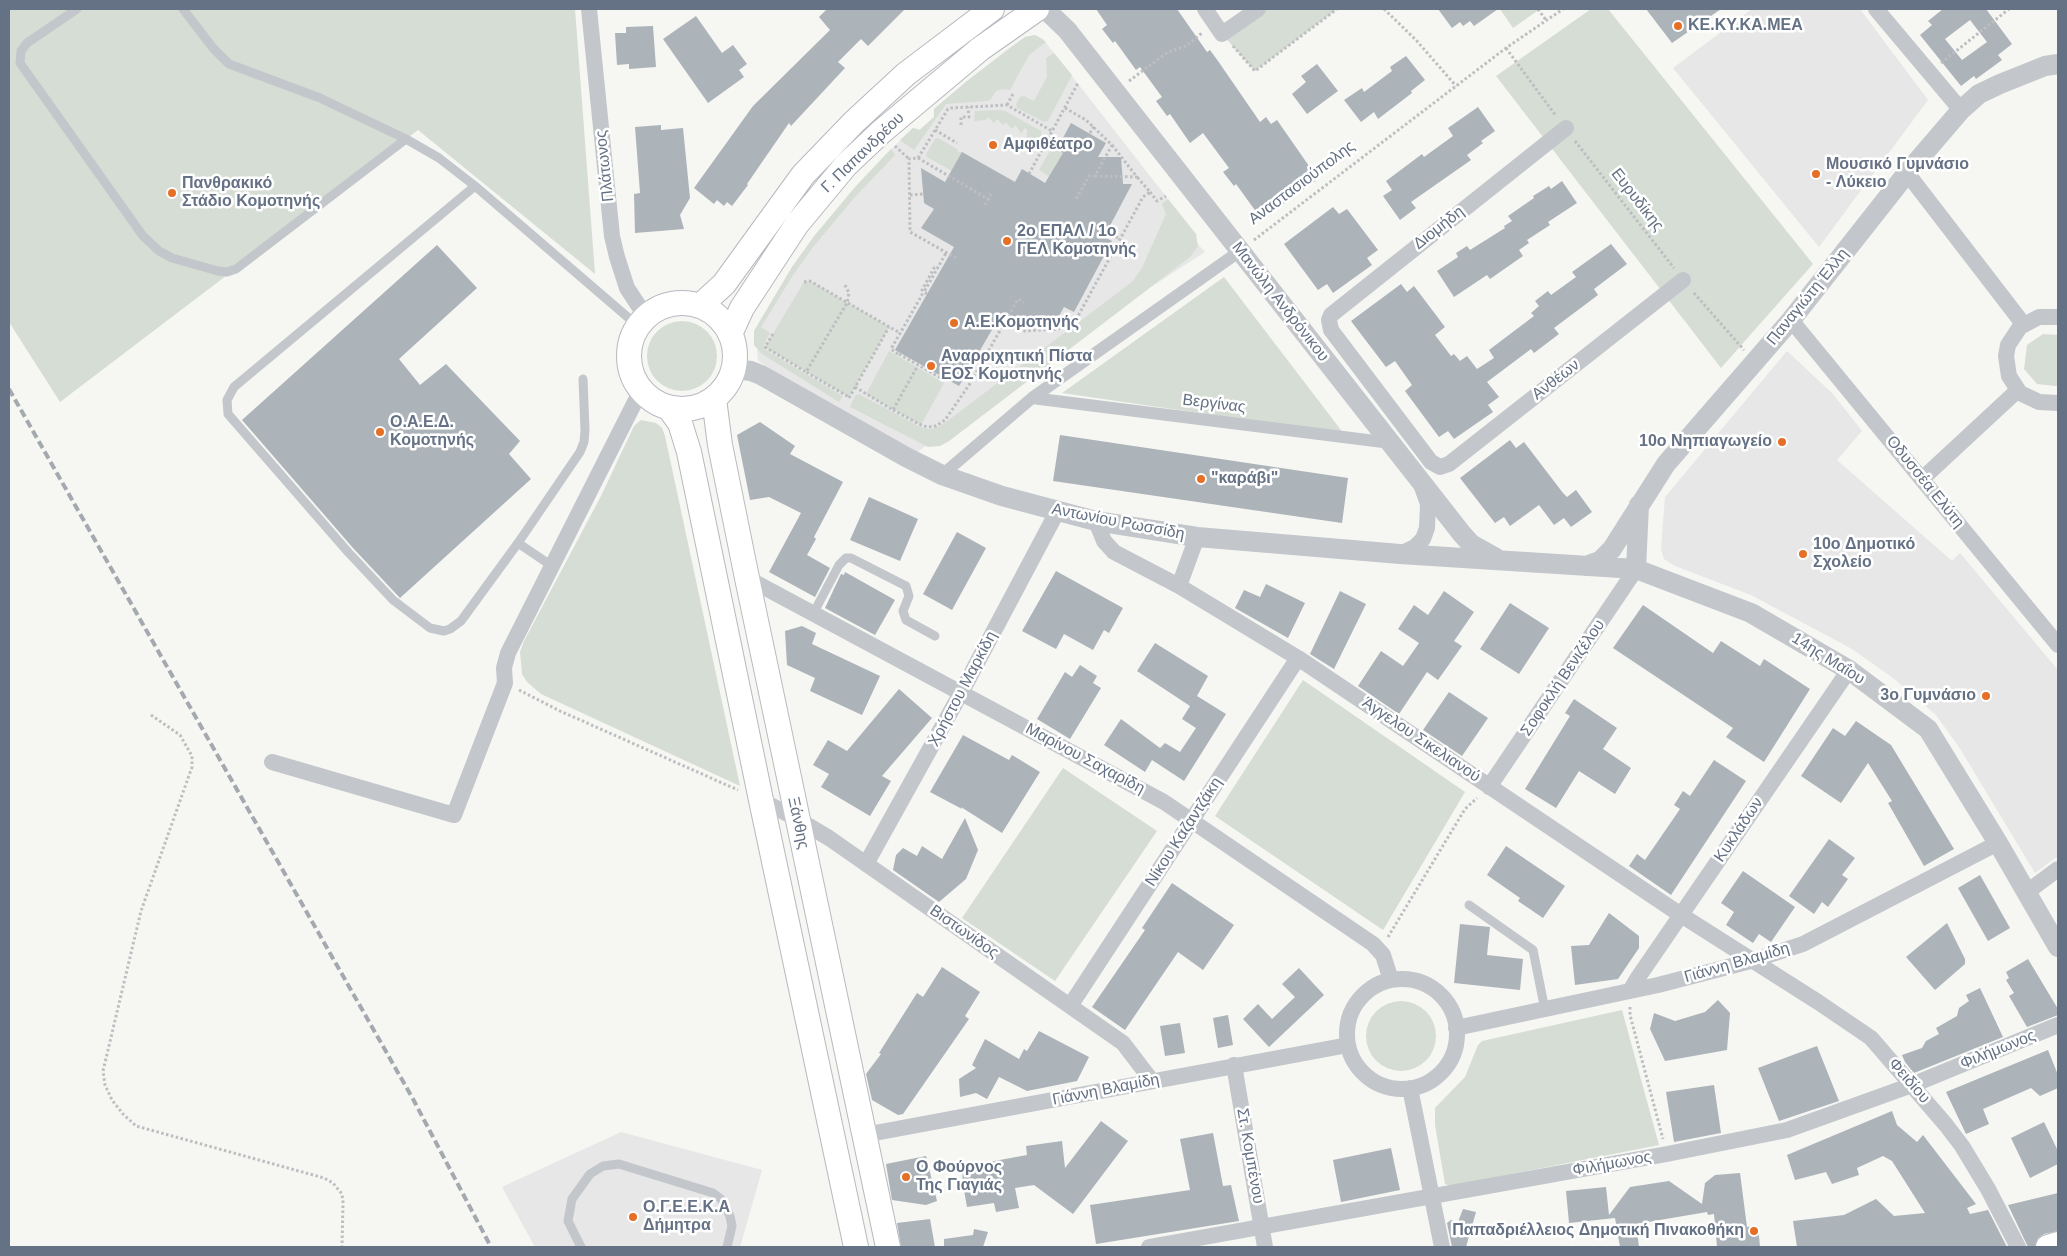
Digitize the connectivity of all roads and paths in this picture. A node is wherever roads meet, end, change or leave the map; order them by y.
1 (77, 9) edge
2 (183, 9) edge
3 (589, 9) edge
4 (975, 9) edge
5 (992, 9) edge
6 (1038, 9) edge
7 (1044, 9) edge
8 (1205, 9) edge
9 (1258, 9) edge
10 (1337, 9) edge
11 (1384, 9) edge
12 (1538, 9) edge
13 (1563, 9) edge
14 (1876, 9) edge
15 (2009, 9) edge
16 (1546, 20) junction
17 (1218, 29) junction
18 (962, 30) junction
19 (1506, 48) junction
20 (2057, 66) edge
21 (1928, 73) junction
22 (1078, 83) dead end
23 (1456, 86) junction
24 (1115, 91) junction
25 (1014, 92) dead end
26 (1007, 106) junction
27 (968, 107) junction
28 (1065, 108) junction
29 (1961, 110) junction
30 (961, 125) dead end
31 (1094, 126) junction
32 (1566, 128) junction
33 (935, 130) junction
34 (1052, 131) junction
35 (1090, 134) dead end
36 (406, 139) junction
37 (957, 143) dead end
38 (1112, 145) junction
39 (895, 146) dead end
40 (918, 158) junction
41 (909, 159) junction
42 (1907, 173) junction
43 (1030, 174) dead end
44 (1095, 176) junction
45 (1137, 177) junction
46 (475, 186) junction
47 (1150, 192) junction
48 (923, 194) dead end
49 (992, 194) dead end
50 (910, 195) junction
51 (1166, 196) dead end
52 (988, 199) junction
53 (1076, 199) dead end
54 (985, 205) dead end
55 (1107, 232) dead end
56 (1120, 239) junction
57 (1240, 251) junction
58 (946, 253) junction
59 (956, 258) dead end
60 (938, 267) junction
61 (1683, 280) junction
62 (804, 282) dead end
63 (845, 285) dead end
64 (927, 294) dead end
65 (1024, 302) dead end
66 (847, 303) junction
67 (700, 306) junction
68 (2058, 317) edge
69 (1791, 320) junction
70 (642, 321) junction
71 (1005, 323) junction
72 (2024, 325) junction
73 (889, 327) junction
74 (900, 333) junction
75 (730, 334) junction
76 (773, 334) dead end
77 (1755, 363) junction
78 (918, 365) junction
79 (734, 369) junction
80 (806, 372) junction
81 (583, 379) dead end
82 (947, 379) dead end
83 (855, 387) junction
84 (641, 390) junction
85 (2018, 390) junction
86 (1377, 391) junction
87 (849, 397) junction
88 (714, 398) junction
89 (1032, 398) junction
90 (2058, 402) edge
91 (1360, 404) junction
92 (845, 405) dead end
93 (669, 408) junction
94 (894, 410) junction
95 (1391, 443) junction
96 (942, 474) junction
97 (1922, 479) junction
98 (1421, 482) junction
99 (1639, 505) junction
100 (1057, 512) junction
101 (1096, 522) junction
102 (1196, 537) junction
103 (518, 543) junction
104 (1400, 554) junction
105 (1503, 561) junction
106 (552, 566) junction
107 (1586, 566) junction
108 (1636, 570) junction
109 (747, 578) junction
110 (1179, 586) junction
111 (813, 614) junction
112 (935, 636) dead end
113 (2058, 645) edge
114 (1298, 658) junction
115 (1849, 670) junction
116 (505, 683) junction
117 (961, 693) junction
118 (151, 715) dead end
119 (272, 762) dead end
120 (1489, 787) junction
121 (761, 800) junction
122 (797, 819) junction
123 (1192, 820) junction
124 (1998, 843) junction
125 (866, 864) junction
126 (2058, 870) edge
127 (2027, 892) junction
128 (1469, 905) dead end
129 (1681, 915) junction
130 (2058, 947) edge
131 (1380, 951) junction
132 (1751, 961) junction
133 (1391, 980) junction
134 (1630, 992) junction
135 (1070, 1006) junction
136 (1545, 1010) junction
137 (2058, 1025) edge
138 (1456, 1028) junction
139 (1348, 1044) junction
140 (1234, 1066) junction
141 (1152, 1081) junction
142 (1912, 1085) junction
143 (1410, 1088) junction
144 (864, 1135) junction
145 (1667, 1154) junction
146 (1432, 1197) junction
147 (1262, 1228) junction
148 (2058, 1244) edge
149 (342, 1247) edge
150 (581, 1247) edge
151 (727, 1247) edge
152 (856, 1247) edge
153 (888, 1247) edge
154 (1149, 1247) edge
155 (1266, 1247) edge
156 (1442, 1247) edge
157 (2018, 1247) edge
158 (2048, 1247) edge

1 - 36 lane
2 - 36 lane
3 - 70 street, Πλάτωνος
4 - 18 main road
5 - 18 main road, Γ. Παπανδρέου
6 - 75 main road, Γ. Παπανδρέου
7 - 24 street, Μανώλη Ανδρόνικου
8 - 17 street
9 - 17 street
10 - 17 path
11 - 23 path
12 - 16 path
13 - 16 path, Αναστασιούπολης
14 - 21 street
15 - 21 path
16 - 19 path, Αναστασιούπολης
17 - 24 path
18 - 67 main road, Γ. Παπανδρέου
19 - 23 path, Αναστασιούπολης
19 - 32 path, Ευρυδίκης
20 - 29 street, Παναγιώτη Έλλη
21 - 29 street
22 - 28 path
23 - 57 path, Αναστασιούπολης
24 - 57 street, Μανώλη Ανδρόνικου
25 - 26 path
26 - 27 path
26 - 34 path
27 - 30 path
27 - 33 path
28 - 31 path
28 - 34 path
29 - 42 street, Παναγιώτη Έλλη
31 - 35 path
31 - 38 path
32 - 61 path, Ευρυδίκης
32 - 86 street, Διομήδη
33 - 37 path
33 - 40 path
34 - 43 path
36 - 46 lane
38 - 44 path
38 - 45 path
39 - 41 path
40 - 41 path
40 - 52 path
41 - 50 path
42 - 69 street, Παναγιώτη Έλλη
42 - 72 street
44 - 45 path
44 - 53 path
45 - 47 path
46 - 70 lane
46 - 103 lane
47 - 51 path
47 - 56 path
48 - 50 path
49 - 52 path
50 - 58 path
52 - 54 path
55 - 56 path
56 - 71 path
57 - 89 street
57 - 91 street, Μανώλη Ανδρόνικου
58 - 59 path
58 - 60 path
60 - 64 path
60 - 74 path
61 - 77 path, Ευρυδίκης
61 - 86 street, Ανθέων
62 - 66 path
63 - 66 path
65 - 71 path
66 - 73 path
66 - 80 path
67 - 70 main road
67 - 75 main road
68 - 72 street
69 - 77 street, Παναγιώτη Έλλη
69 - 97 street, Οδυσσέα Ελύτη
70 - 84 main road
71 - 94 path
72 - 85 street
73 - 74 path
73 - 83 path
74 - 78 path
75 - 79 main road
76 - 80 path
77 - 99 street, Παναγιώτη Έλλη
78 - 82 path
78 - 94 path
79 - 88 main road
79 - 96 street, Αντωνίου Ρωσσίδη
80 - 87 path
81 - 103 lane
83 - 87 path
83 - 94 path
84 - 93 main road
84 - 106 street
85 - 90 street
85 - 97 street
86 - 91 street
87 - 92 path
88 - 93 main road
88 - 109 main road, Ξάνθης
89 - 95 street, Βεργίνας
89 - 96 street
91 - 95 street, Μανώλη Ανδρόνικου
93 - 121 main road, Ξάνθης
95 - 98 street, Μανώλη Ανδρόνικου
96 - 100 street, Αντωνίου Ρωσσίδη
97 - 113 street, Οδυσσέα Ελύτη
98 - 104 street
98 - 105 street, Μανώλη Ανδρόνικου
99 - 107 street, Παναγιώτη Έλλη
99 - 108 street
100 - 101 street, Αντωνίου Ρωσσίδη
100 - 117 street, Χρήστου Μαρκίδη
101 - 102 street, Αντωνίου Ρωσσίδη
101 - 110 street, Άγγελου Σικελιανού
102 - 104 street, Αντωνίου Ρωσσίδη
102 - 110 street
103 - 106 lane
104 - 105 street, Αντωνίου Ρωσσίδη
105 - 107 street, 14ης Μαΐου
106 - 116 street
107 - 108 street, 14ης Μαΐου
108 - 115 street, 14ης Μαΐου
108 - 120 street, Σοφοκλή Βενιζέλου
109 - 111 street, Μαρίνου Σαχαρίδη
109 - 122 main road, Ξάνθης
110 - 114 street, Άγγελου Σικελιανού
111 - 112 lane
111 - 117 street, Μαρίνου Σαχαρίδη
114 - 120 street, Άγγελου Σικελιανού
114 - 123 street, Νίκου Καζαντζάκη
115 - 124 street, 14ης Μαΐου
115 - 129 street, Κυκλάδων
116 - 119 street
116 - 121 path
117 - 123 street, Μαρίνου Σαχαρίδη
117 - 125 street, Χρήστου Μαρκίδη
118 - 149 path
120 - 129 street, Άγγελου Σικελιανού
120 - 131 path
121 - 122 street, Βιστωνίδος
121 - 152 main road, Ξάνθης
122 - 125 street, Βιστωνίδος
122 - 144 main road, Ξάνθης
123 - 131 street, Μαρίνου Σαχαρίδη
123 - 135 street, Νίκου Καζαντζάκη
124 - 127 street, 14ης Μαΐου
124 - 132 street, Γιάννη Βλαμίδη
125 - 135 street, Βιστωνίδος
126 - 127 street
127 - 130 street, 14ης Μαΐου
128 - 136 lane
129 - 132 street, Άγγελου Σικελιανού
129 - 134 street, Κυκλάδων
131 - 133 street
132 - 134 street, Γιάννη Βλαμίδη
132 - 142 street, Φειδίου
133 - 138 street
133 - 139 street
134 - 136 street, Γιάννη Βλαμίδη
134 - 145 path
135 - 141 street, Βιστωνίδος
136 - 138 street, Γιάννη Βλαμίδη
137 - 142 street, Φιλήμωνος
138 - 143 street
139 - 140 street, Γιάννη Βλαμίδη
139 - 143 street
140 - 141 street, Γιάννη Βλαμίδη
140 - 147 street, Στ. Κομπένου
141 - 144 street, Γιάννη Βλαμίδη
142 - 145 street, Φιλήμωνος
142 - 157 street, Φειδίου
143 - 146 street
144 - 153 main road, Ξάνθης
145 - 146 street, Φιλήμωνος
146 - 147 street, Φιλήμωνος
146 - 156 street
147 - 154 street, Φιλήμωνος
147 - 155 street, Στ. Κομπένου
148 - 158 main road
150 - 151 lane

